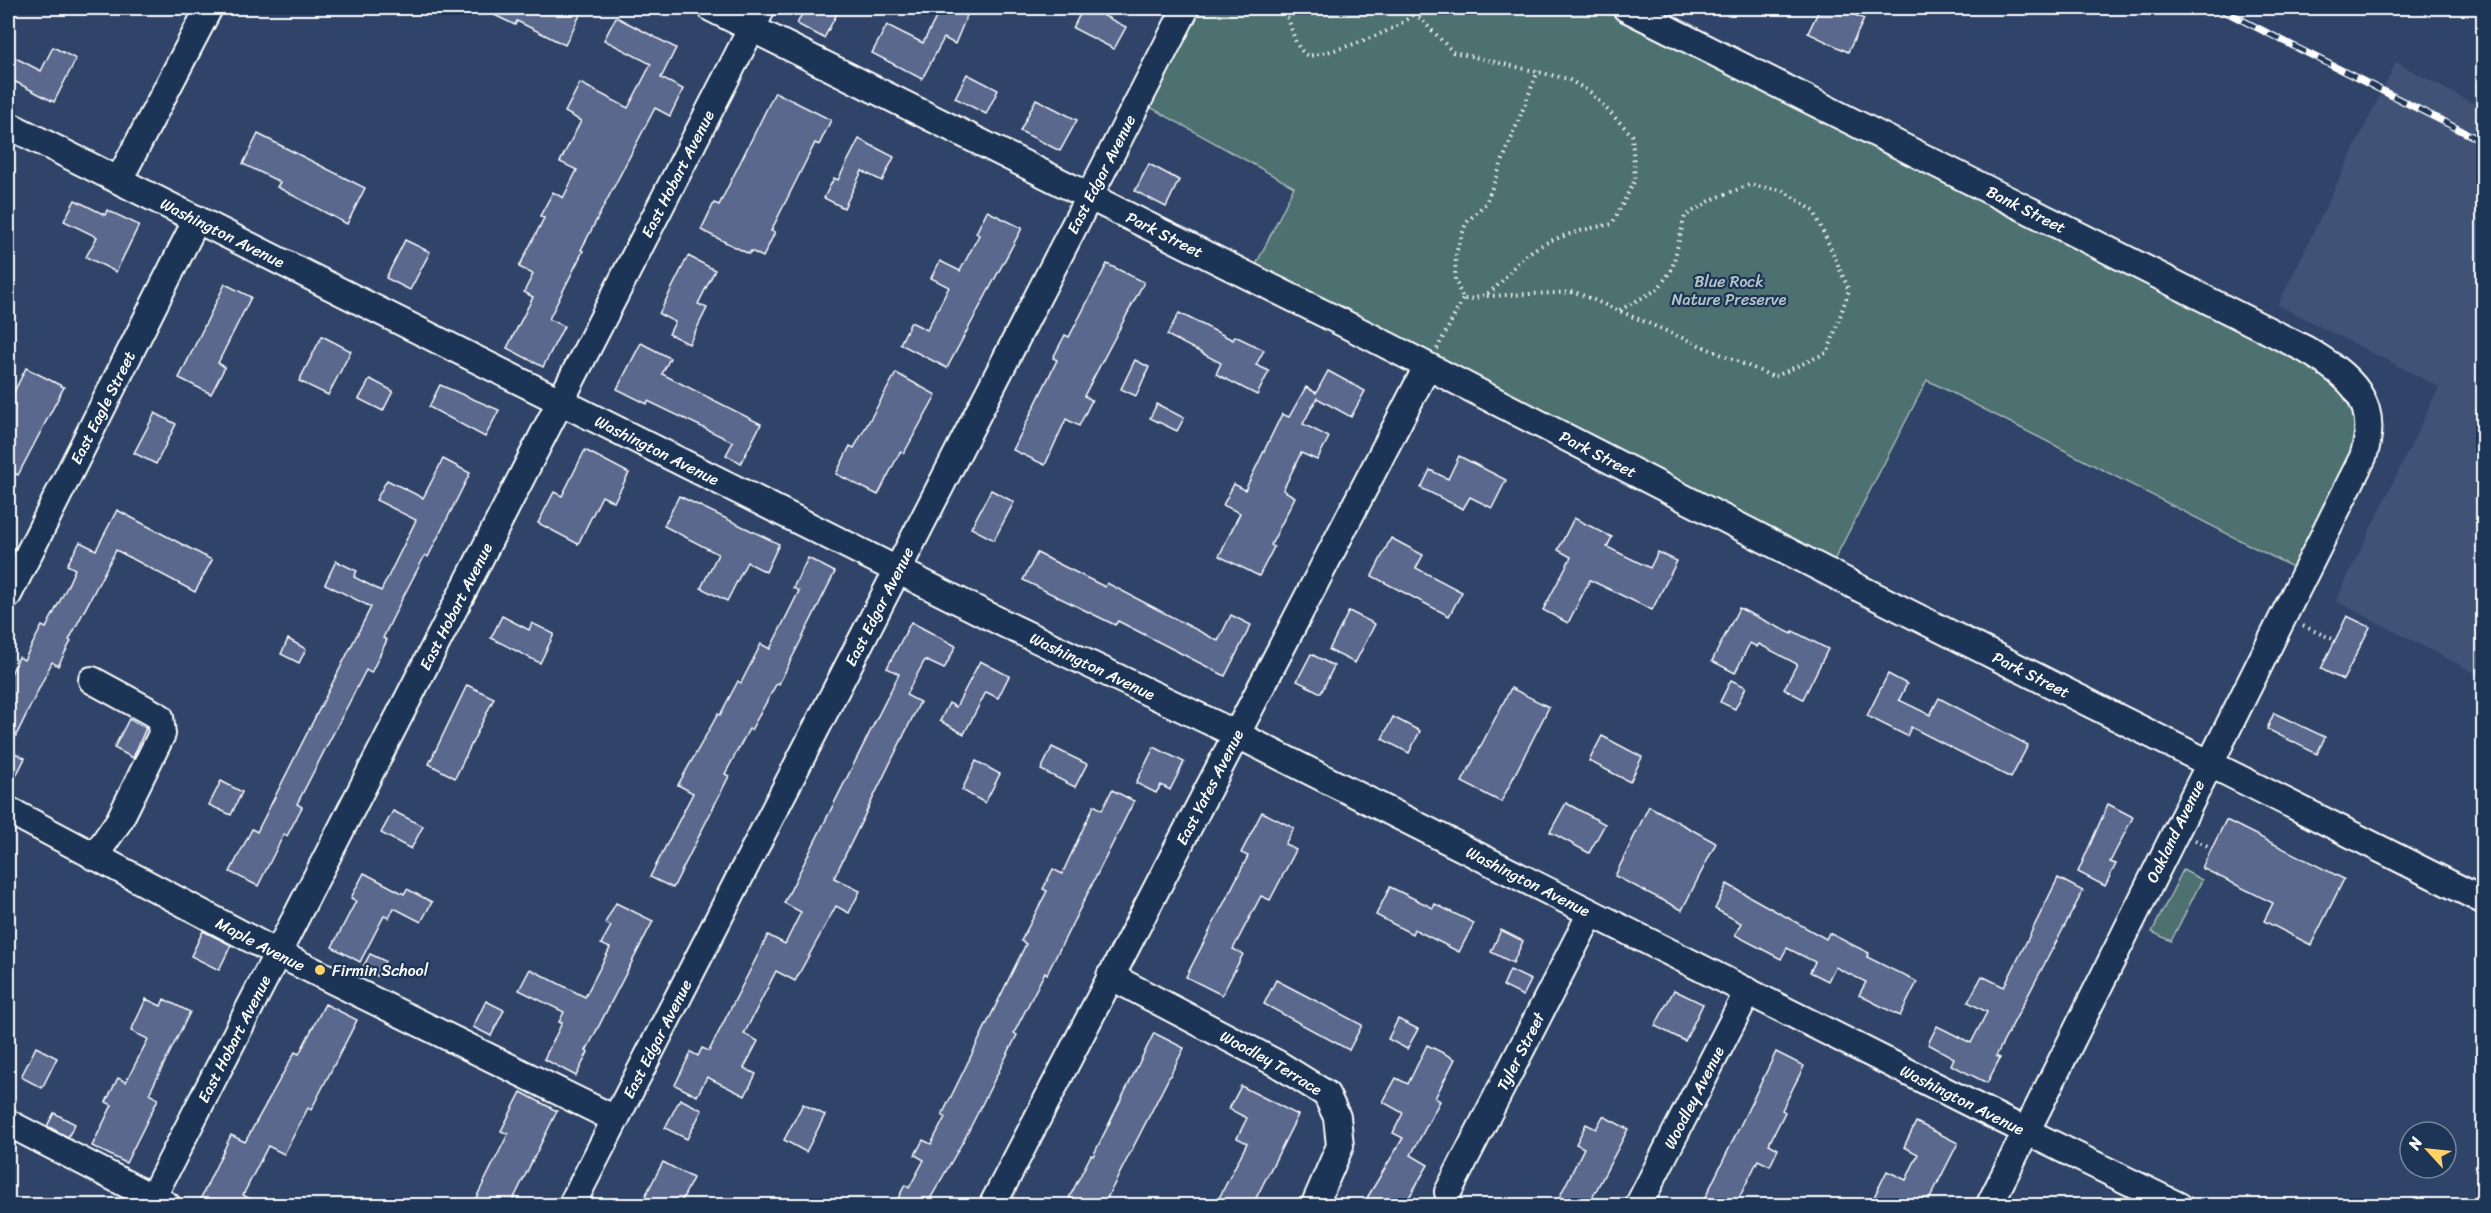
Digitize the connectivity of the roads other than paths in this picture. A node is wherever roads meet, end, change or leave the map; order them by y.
1 (209, 8) edge
2 (711, 8) edge
3 (1626, 8) edge
4 (1178, 10) edge
5 (757, 18) edge
6 (11, 136) edge
7 (119, 180) junction
8 (1091, 197) junction
9 (197, 219) junction
10 (1428, 367) junction
11 (560, 400) junction
12 (2362, 457) joint
13 (898, 569) junction
14 (8, 594) edge
15 (92, 680) dead end
16 (1236, 734) junction
17 (2208, 765) junction
18 (8, 810) edge
19 (94, 857) junction
20 (2484, 901) edge
21 (1591, 913) junction
22 (277, 953) junction
23 (1110, 976) junction
24 (1748, 991) junction
25 (615, 1119) junction
26 (8, 1123) edge
27 (2026, 1131) junction
28 (1449, 1192) dead end
29 (156, 1203) edge
30 (572, 1206) edge
31 (992, 1206) edge
32 (1314, 1206) edge
33 (1638, 1206) edge
34 (1989, 1206) edge
35 (2179, 1206) edge

1 - 7 street
2 - 5 street, Park Street
3 - 12 street, Bank Street
4 - 8 street, East Edgar Avenue
5 - 8 street, Park Street
5 - 11 street, East Hobart Avenue
6 - 7 street, Washington Avenue
7 - 9 street, Washington Avenue
8 - 10 street, Park Street
8 - 13 street, East Edgar Avenue
9 - 11 street, Washington Avenue
9 - 14 street, East Eagle Street
10 - 16 street, East Yates Avenue
10 - 17 street, Park Street
11 - 13 street, Washington Avenue
11 - 22 street, East Hobart Avenue
12 - 17 street, Oakland Avenue
13 - 16 street, Washington Avenue
13 - 25 street, East Edgar Avenue
15 - 19 street
16 - 21 street, Washington Avenue
16 - 23 street, East Yates Avenue
17 - 20 street, Park Street
17 - 27 street, Oakland Avenue
18 - 19 street, Maple Avenue
19 - 22 street, Maple Avenue
21 - 24 street, Washington Avenue
21 - 28 street, Tyler Street
22 - 25 street, Maple Avenue
22 - 29 street, East Hobart Avenue
23 - 31 street, East Yates Avenue
23 - 32 street, Woodley Terrace
24 - 27 street, Washington Avenue
24 - 33 street, Woodley Avenue
25 - 30 street, East Edgar Avenue
26 - 29 street
27 - 34 street, Oakland Avenue
27 - 35 street, Washington Avenue

